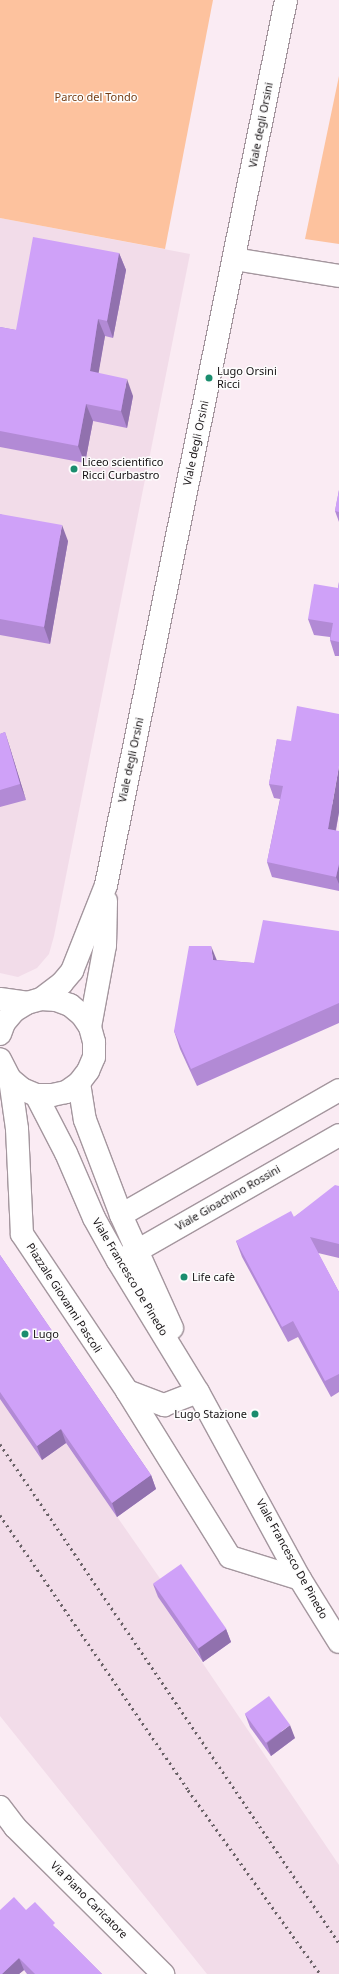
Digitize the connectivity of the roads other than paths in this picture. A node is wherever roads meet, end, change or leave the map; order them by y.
1 (286, 0) edge
2 (234, 259) junction
3 (339, 276) edge
4 (106, 885) junction
5 (0, 998) edge
6 (34, 1001) junction
7 (90, 1027) junction
8 (0, 1034) edge
9 (0, 1059) edge
10 (10, 1079) junction
11 (79, 1083) junction
12 (339, 1090) edge
13 (36, 1094) junction
14 (339, 1135) edge
15 (121, 1215) junction
16 (139, 1249) junction
17 (118, 1261) junction
18 (127, 1391) junction
19 (198, 1392) junction
20 (300, 1579) junction
21 (339, 1642) edge
22 (0, 1806) edge
23 (8, 1823) edge
24 (163, 1974) edge

1 - 2 street, Viale degli Orsini
2 - 3 street
2 - 4 street, Viale degli Orsini
4 - 6 street, Viale degli Orsini
4 - 7 street, Viale degli Orsini
5 - 6 street
6 - 7 street
6 - 8 street, Viale degli Orsini
7 - 11 street
9 - 10 street
10 - 13 street
10 - 18 street, Piazzale Giovanni Pascoli
11 - 13 street
11 - 15 street, Viale Francesco De Pinedo
12 - 15 street
13 - 17 street, Viale Francesco De Pinedo
14 - 16 street, Viale Gioachino Rossini
15 - 16 street, Viale Francesco De Pinedo
16 - 17 street, Viale Gioachino Rossini
16 - 19 street, Viale Francesco De Pinedo
17 - 19 street, Viale Francesco De Pinedo
18 - 19 street
18 - 20 street, Piazzale Giovanni Pascoli
19 - 20 street, Viale Francesco De Pinedo
20 - 21 street, Viale Francesco De Pinedo
22 - 23 street, Via Piano Caricatore
23 - 24 street, Via Piano Caricatore

